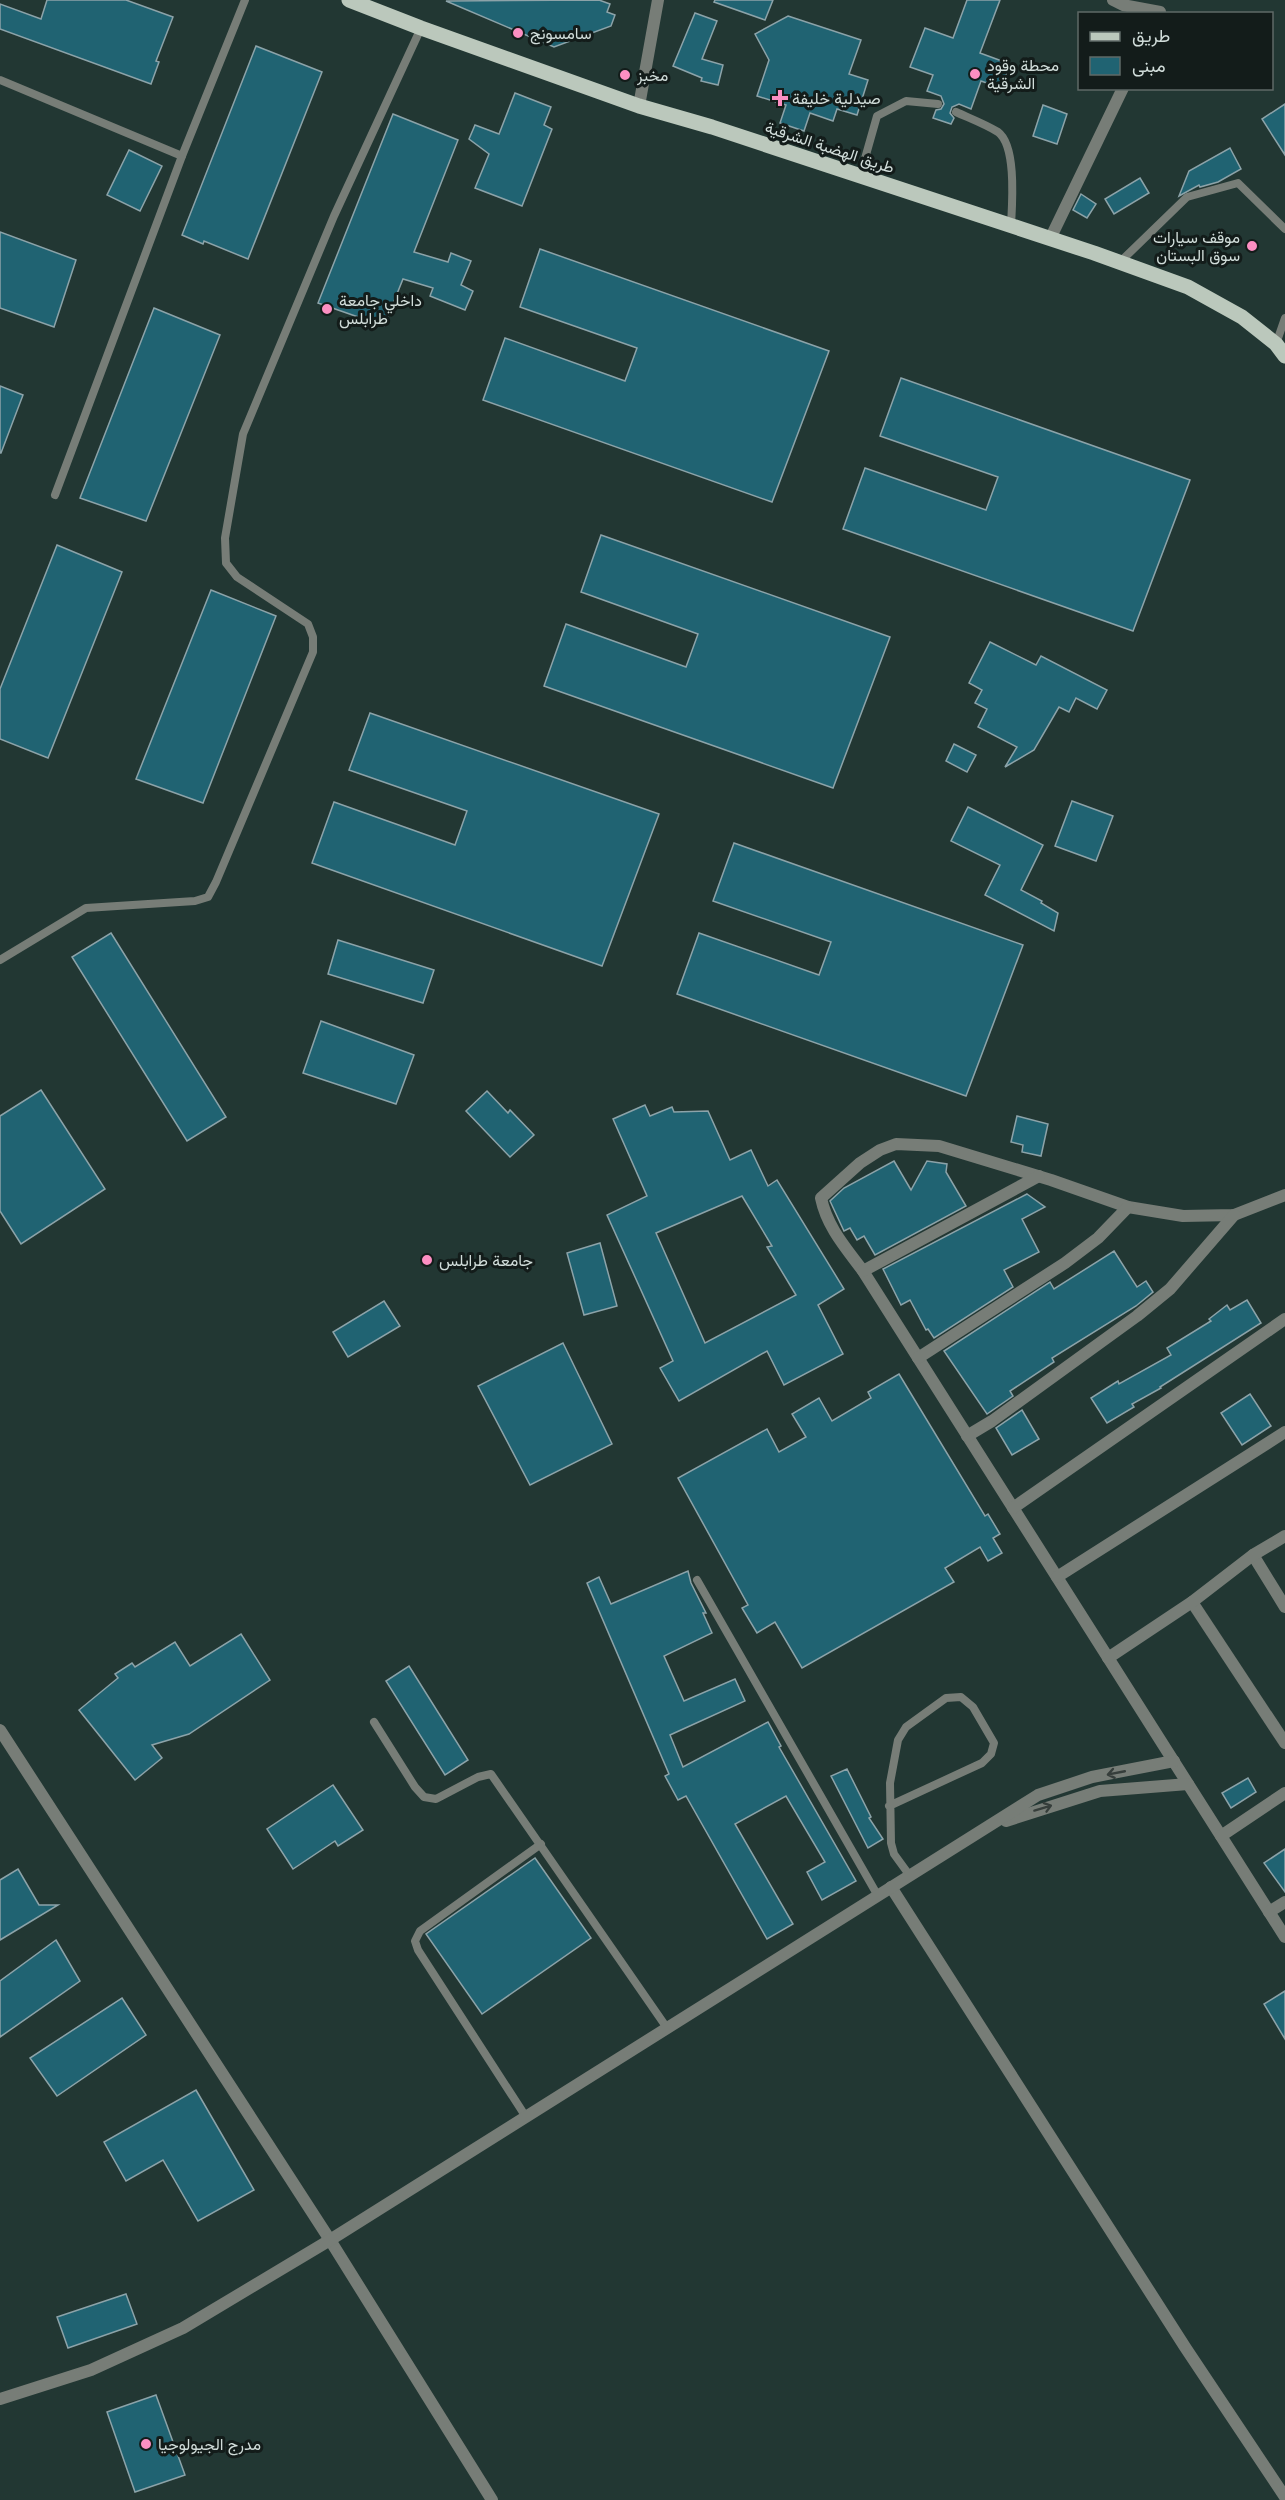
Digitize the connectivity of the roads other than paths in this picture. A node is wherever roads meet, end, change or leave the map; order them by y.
1 (245, 0) edge
2 (349, 0) edge
3 (658, 0) edge
4 (1120, 6) edge
5 (1154, 12) edge
6 (421, 28) junction
7 (0, 80) edge
8 (1122, 90) edge
9 (938, 104) dead end
10 (639, 106) junction
11 (956, 112) dead end
12 (182, 156) junction
13 (860, 176) junction
14 (1011, 226) junction
15 (1285, 229) edge
16 (1050, 239) junction
17 (1119, 263) junction
18 (1285, 318) edge
19 (1280, 350) edge
20 (55, 495) dead end
21 (0, 960) edge
22 (1039, 1176) junction
23 (1285, 1195) edge
24 (1128, 1207) junction
25 (1234, 1215) junction
26 (863, 1271) junction
27 (1285, 1319) edge
28 (918, 1358) junction
29 (1285, 1432) edge
30 (968, 1436) junction
31 (1013, 1508) junction
32 (1285, 1536) edge
33 (1253, 1555) junction
34 (1057, 1577) junction
35 (697, 1580) dead end
36 (1192, 1602) junction
37 (1285, 1607) edge
38 (1108, 1658) junction
39 (374, 1722) dead end
40 (0, 1730) edge
41 (1285, 1743) edge
42 (1174, 1761) junction
43 (1188, 1784) junction
44 (1285, 1793) edge
45 (889, 1806) junction
46 (988, 1827) junction
47 (1221, 1836) junction
48 (541, 1844) junction
49 (910, 1876) junction
50 (891, 1887) junction
51 (878, 1896) junction
52 (1285, 1902) edge
53 (1269, 1912) junction
54 (1285, 1937) edge
55 (667, 2028) junction
56 (526, 2117) junction
57 (330, 2240) junction
58 (0, 2399) edge
59 (1285, 2497) edge
60 (492, 2500) edge

1 - 12 lane
2 - 6 main road, طريق الهضبة الشرقية
3 - 10 street
4 - 5 street
6 - 10 main road, طريق الهضبة الشرقية
6 - 21 lane
7 - 12 lane
8 - 16 street
9 - 13 lane
10 - 13 main road, طريق الهضبة الشرقية
11 - 14 lane
12 - 20 lane
13 - 14 main road, طريق الهضبة الشرقية
14 - 16 main road, طريق الهضبة الشرقية
15 - 17 lane
16 - 17 main road, طريق الهضبة الشرقية
17 - 19 main road, طريق الهضبة الشرقية
18 - 19 lane
22 - 24 street
22 - 26 street
22 - 26 street
23 - 25 street
24 - 25 street
24 - 28 street
25 - 30 street
26 - 28 street
27 - 31 street
28 - 30 street
29 - 34 street
30 - 31 street
31 - 34 street
32 - 33 street
33 - 36 street
33 - 37 street
34 - 38 street
35 - 51 lane
36 - 38 street
36 - 41 street
38 - 42 street
39 - 48 lane
40 - 57 street
42 - 43 street
42 -> 46 street
46 -> 43 street
43 - 47 street
44 - 47 street
45 - 45 lane
45 - 49 lane
46 - 49 street
47 - 53 street
48 - 55 lane
48 - 56 lane
49 - 50 street
50 - 51 street
50 - 59 street
51 - 55 street
52 - 53 street
53 - 54 street
55 - 56 street
56 - 57 street
57 - 58 street
57 - 60 street

